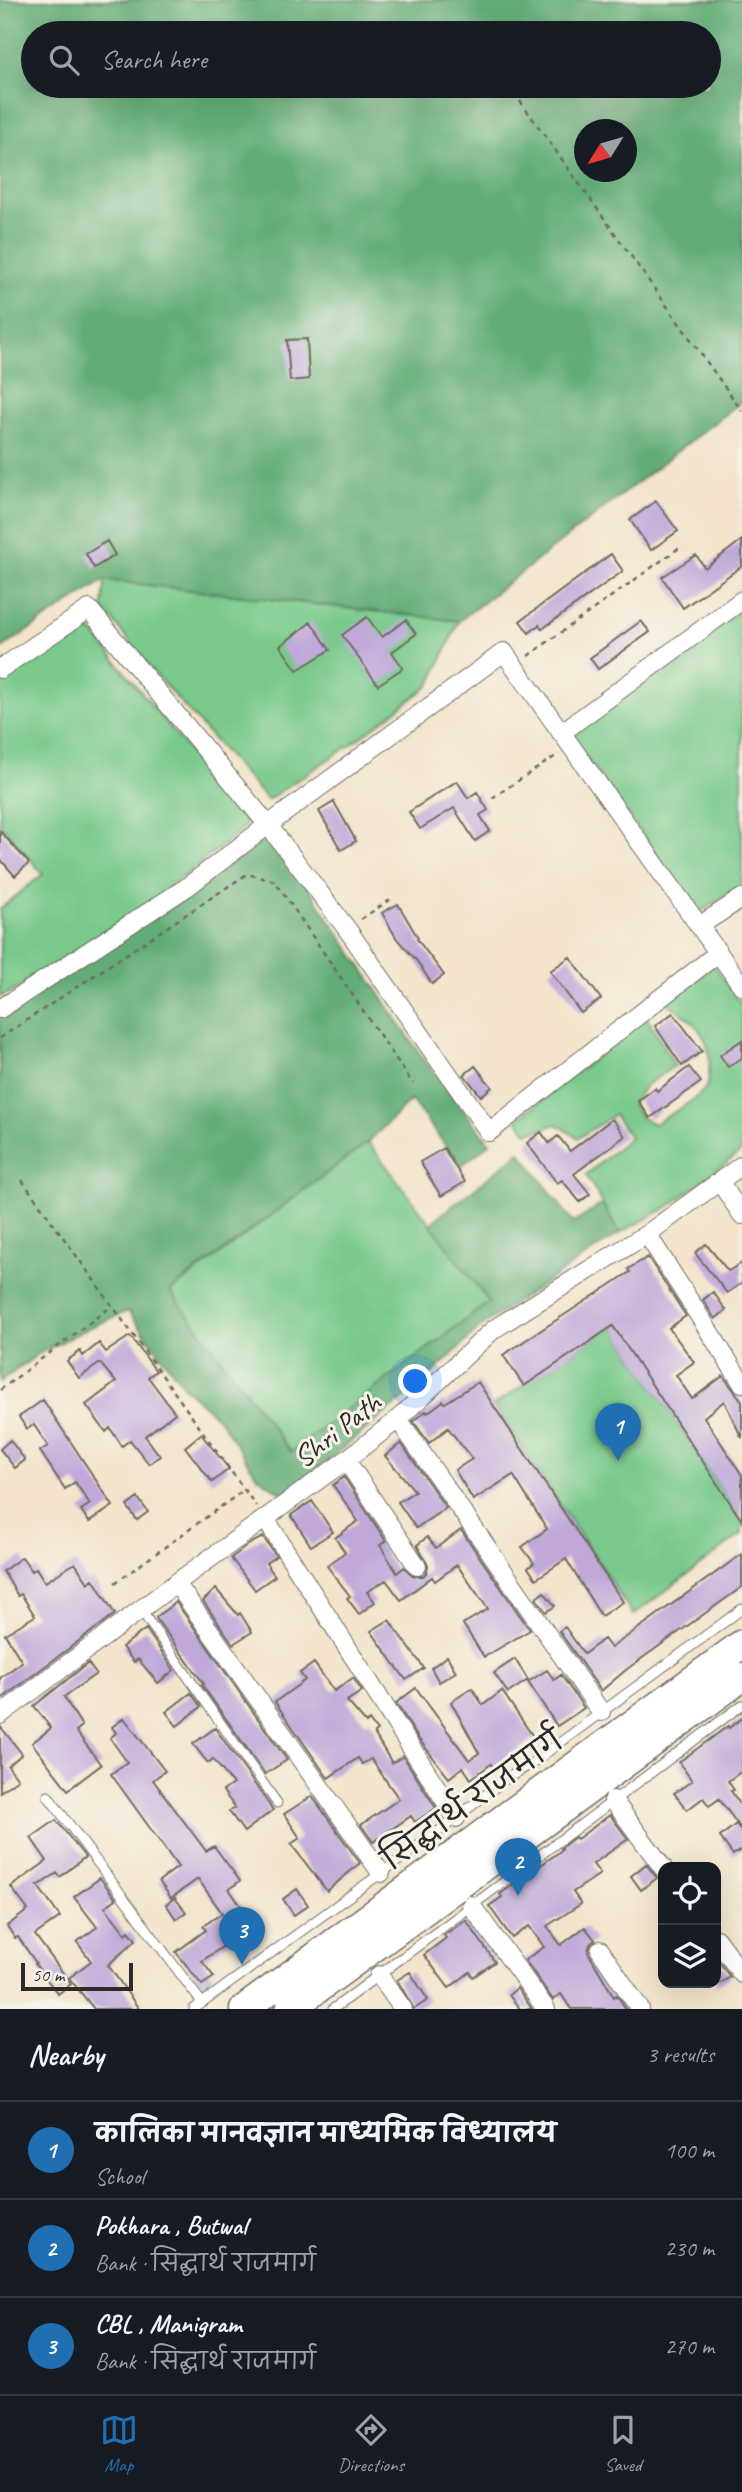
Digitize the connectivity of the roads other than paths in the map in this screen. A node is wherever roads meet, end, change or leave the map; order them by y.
1 (742, 600) edge
2 (0, 669) edge
3 (566, 740) junction
4 (268, 825) junction
5 (742, 898) edge
6 (699, 926) junction
7 (718, 953) junction
8 (742, 986) edge
9 (0, 1009) edge
10 (742, 1165) edge
11 (720, 1182) junction
12 (742, 1215) edge
13 (647, 1234) junction
14 (742, 1384) edge
15 (398, 1419) junction
16 (346, 1460) junction
17 (266, 1520) junction
18 (417, 1566) dead end
19 (176, 1583) junction
20 (140, 1609) junction
21 (742, 1609) edge
22 (742, 1644) edge
23 (742, 1677) edge
24 (742, 1705) edge
25 (601, 1712) junction
26 (0, 1715) edge
27 (48, 1797) dead end
28 (613, 1800) junction
29 (277, 1803) dead end
30 (457, 1818) junction
31 (659, 1862) edge
32 (381, 1873) junction
33 (471, 1905) junction
34 (721, 1946) edge
35 (600, 1950) dead end
36 (742, 1974) edge
37 (379, 1975) junction
38 (198, 2006) edge
39 (244, 2009) edge
40 (290, 2009) edge
41 (333, 2009) edge
42 (403, 2009) edge
43 (546, 2009) edge
44 (640, 2009) edge

1 - 3 street
2 - 4 street
3 - 4 street
3 - 6 street
4 - 7 street
4 - 9 street
5 - 6 street
6 - 7 street
7 - 8 street
10 - 11 street, Shri Path
11 - 12 street
11 - 13 street, Shri Path
13 - 14 street
13 - 15 street, Shri Path
15 - 16 street, Shri Path
15 - 25 street
16 - 17 street, Shri Path
16 - 18 street
17 - 19 street, Shri Path
17 - 30 street
19 - 20 street, Shri Path
19 - 32 street
20 - 26 street, Shri Path
20 - 29 lane
21 - 25 lane
22 - 39 highway, सिद्धार्थ राजमार्ग
23 - 40 highway, सिद्धार्थ राजमार्ग
24 - 28 lane
25 - 30 lane
27 - 38 lane
28 - 31 street
28 - 33 lane
30 - 32 lane
32 - 38 lane
33 - 37 lane
33 - 43 street
34 - 36 street
35 - 44 street
37 - 41 lane
37 - 42 street

